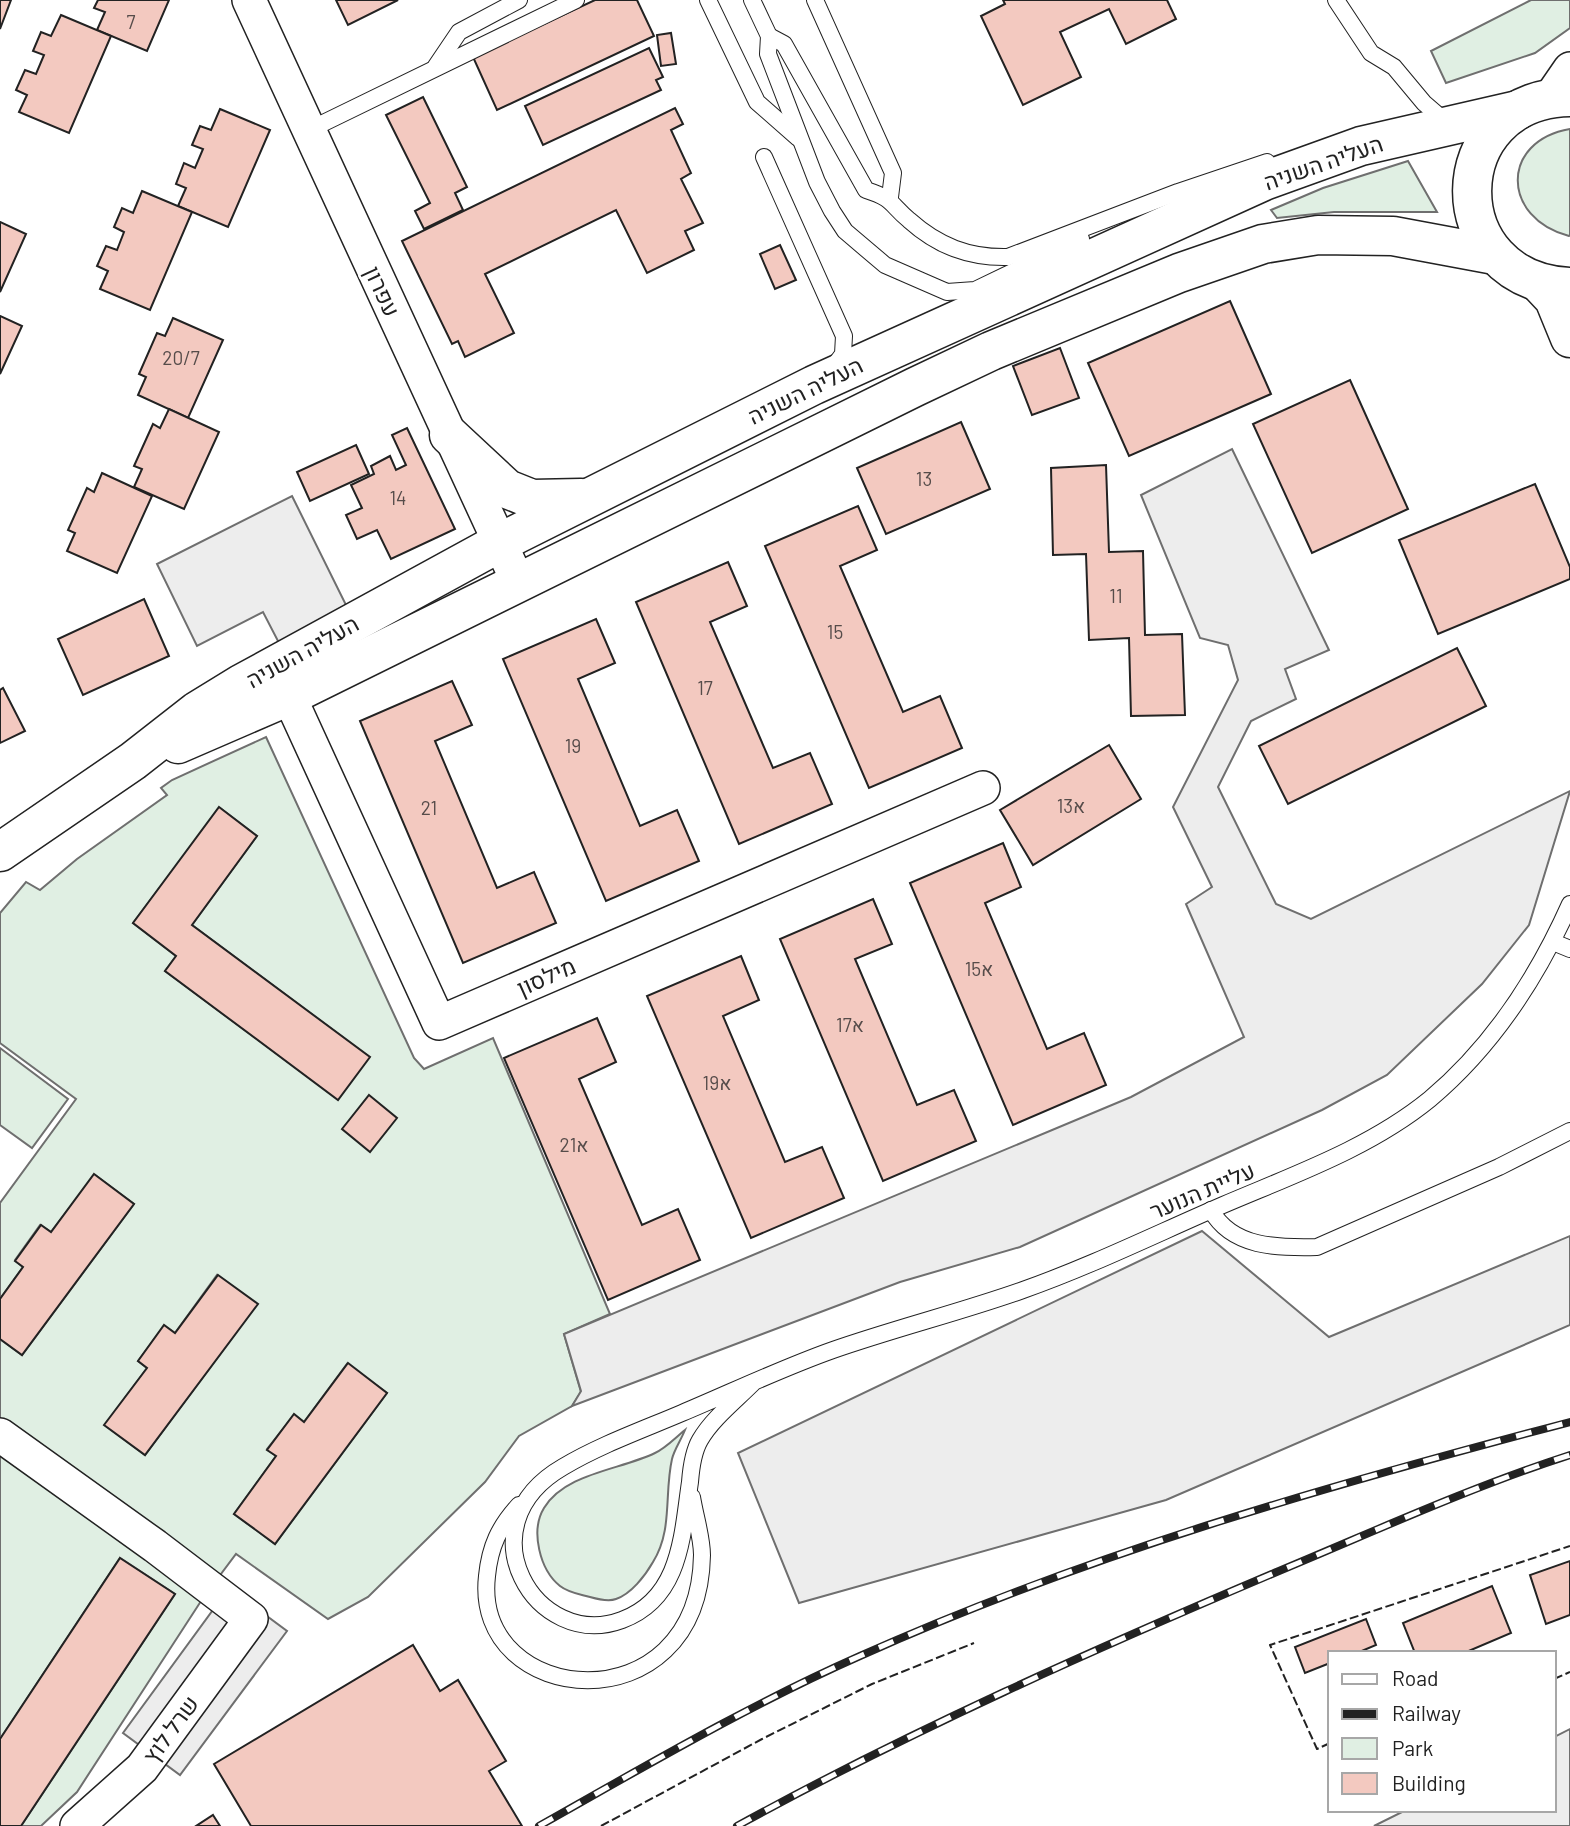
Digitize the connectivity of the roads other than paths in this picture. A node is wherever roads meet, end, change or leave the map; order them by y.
1 (249, 0) edge
2 (519, 0) edge
3 (576, 0) edge
4 (708, 0) edge
5 (752, 0) edge
6 (815, 0) edge
7 (1336, 0) edge
8 (769, 36) junction
9 (436, 67) junction
10 (1552, 93) edge
11 (1455, 125) junction
12 (309, 130) junction
13 (800, 139) junction
14 (1361, 146) junction
15 (764, 157) dead end
16 (1178, 192) junction
17 (890, 197) junction
18 (1495, 255) junction
19 (1555, 285) edge
20 (1570, 338) edge
21 (814, 385) junction
22 (449, 435) junction
23 (594, 497) junction
24 (499, 543) junction
25 (518, 582) junction
26 (289, 696) junction
27 (133, 761) junction
28 (984, 788) dead end
29 (0, 852) edge
30 (1570, 904) edge
31 (1553, 942) junction
32 (1570, 949) edge
33 (1570, 1131) edge
34 (1211, 1210) junction
35 (753, 1383) junction
36 (0, 1435) edge
37 (690, 1483) junction
38 (533, 1490) junction
39 (77, 1826) edge

1 - 12 street, עפרון
2 - 9 lane
3 - 9 lane
4 - 13 lane
5 - 8 lane
6 - 17 lane
7 - 11 lane
8 - 13 lane
8 - 17 lane
9 - 12 lane
10 - 11 street, העליה השניה
10 - 18 street
11 - 14 street, העליה השניה
12 - 22 street, עפרון
13 - 16 lane
14 - 16 lane
14 - 21 street, העליה השניה
15 - 21 lane
16 - 17 lane
18 - 19 street
18 - 25 street, העליה השניה
19 - 20 street
21 - 23 street, העליה השניה
22 - 23 street
22 - 24 street, עפרון
23 - 24 street, העליה השניה
24 - 25 street, עפרון
24 - 27 street, העליה השניה
25 - 26 street, העליה השניה
26 - 27 street, העליה השניה
26 - 28 street, מילסון
27 - 29 street, העליה השניה
30 - 31 lane, עליית הנוער
31 - 32 lane
31 - 34 lane, עליית הנוער
33 - 34 lane
34 - 35 lane, עליית הנוער
35 - 37 lane
35 - 38 lane, עליית הנוער
36 - 39 street, שרל לוץ
37 - 38 lane
37 - 38 lane, עליית הנוער

